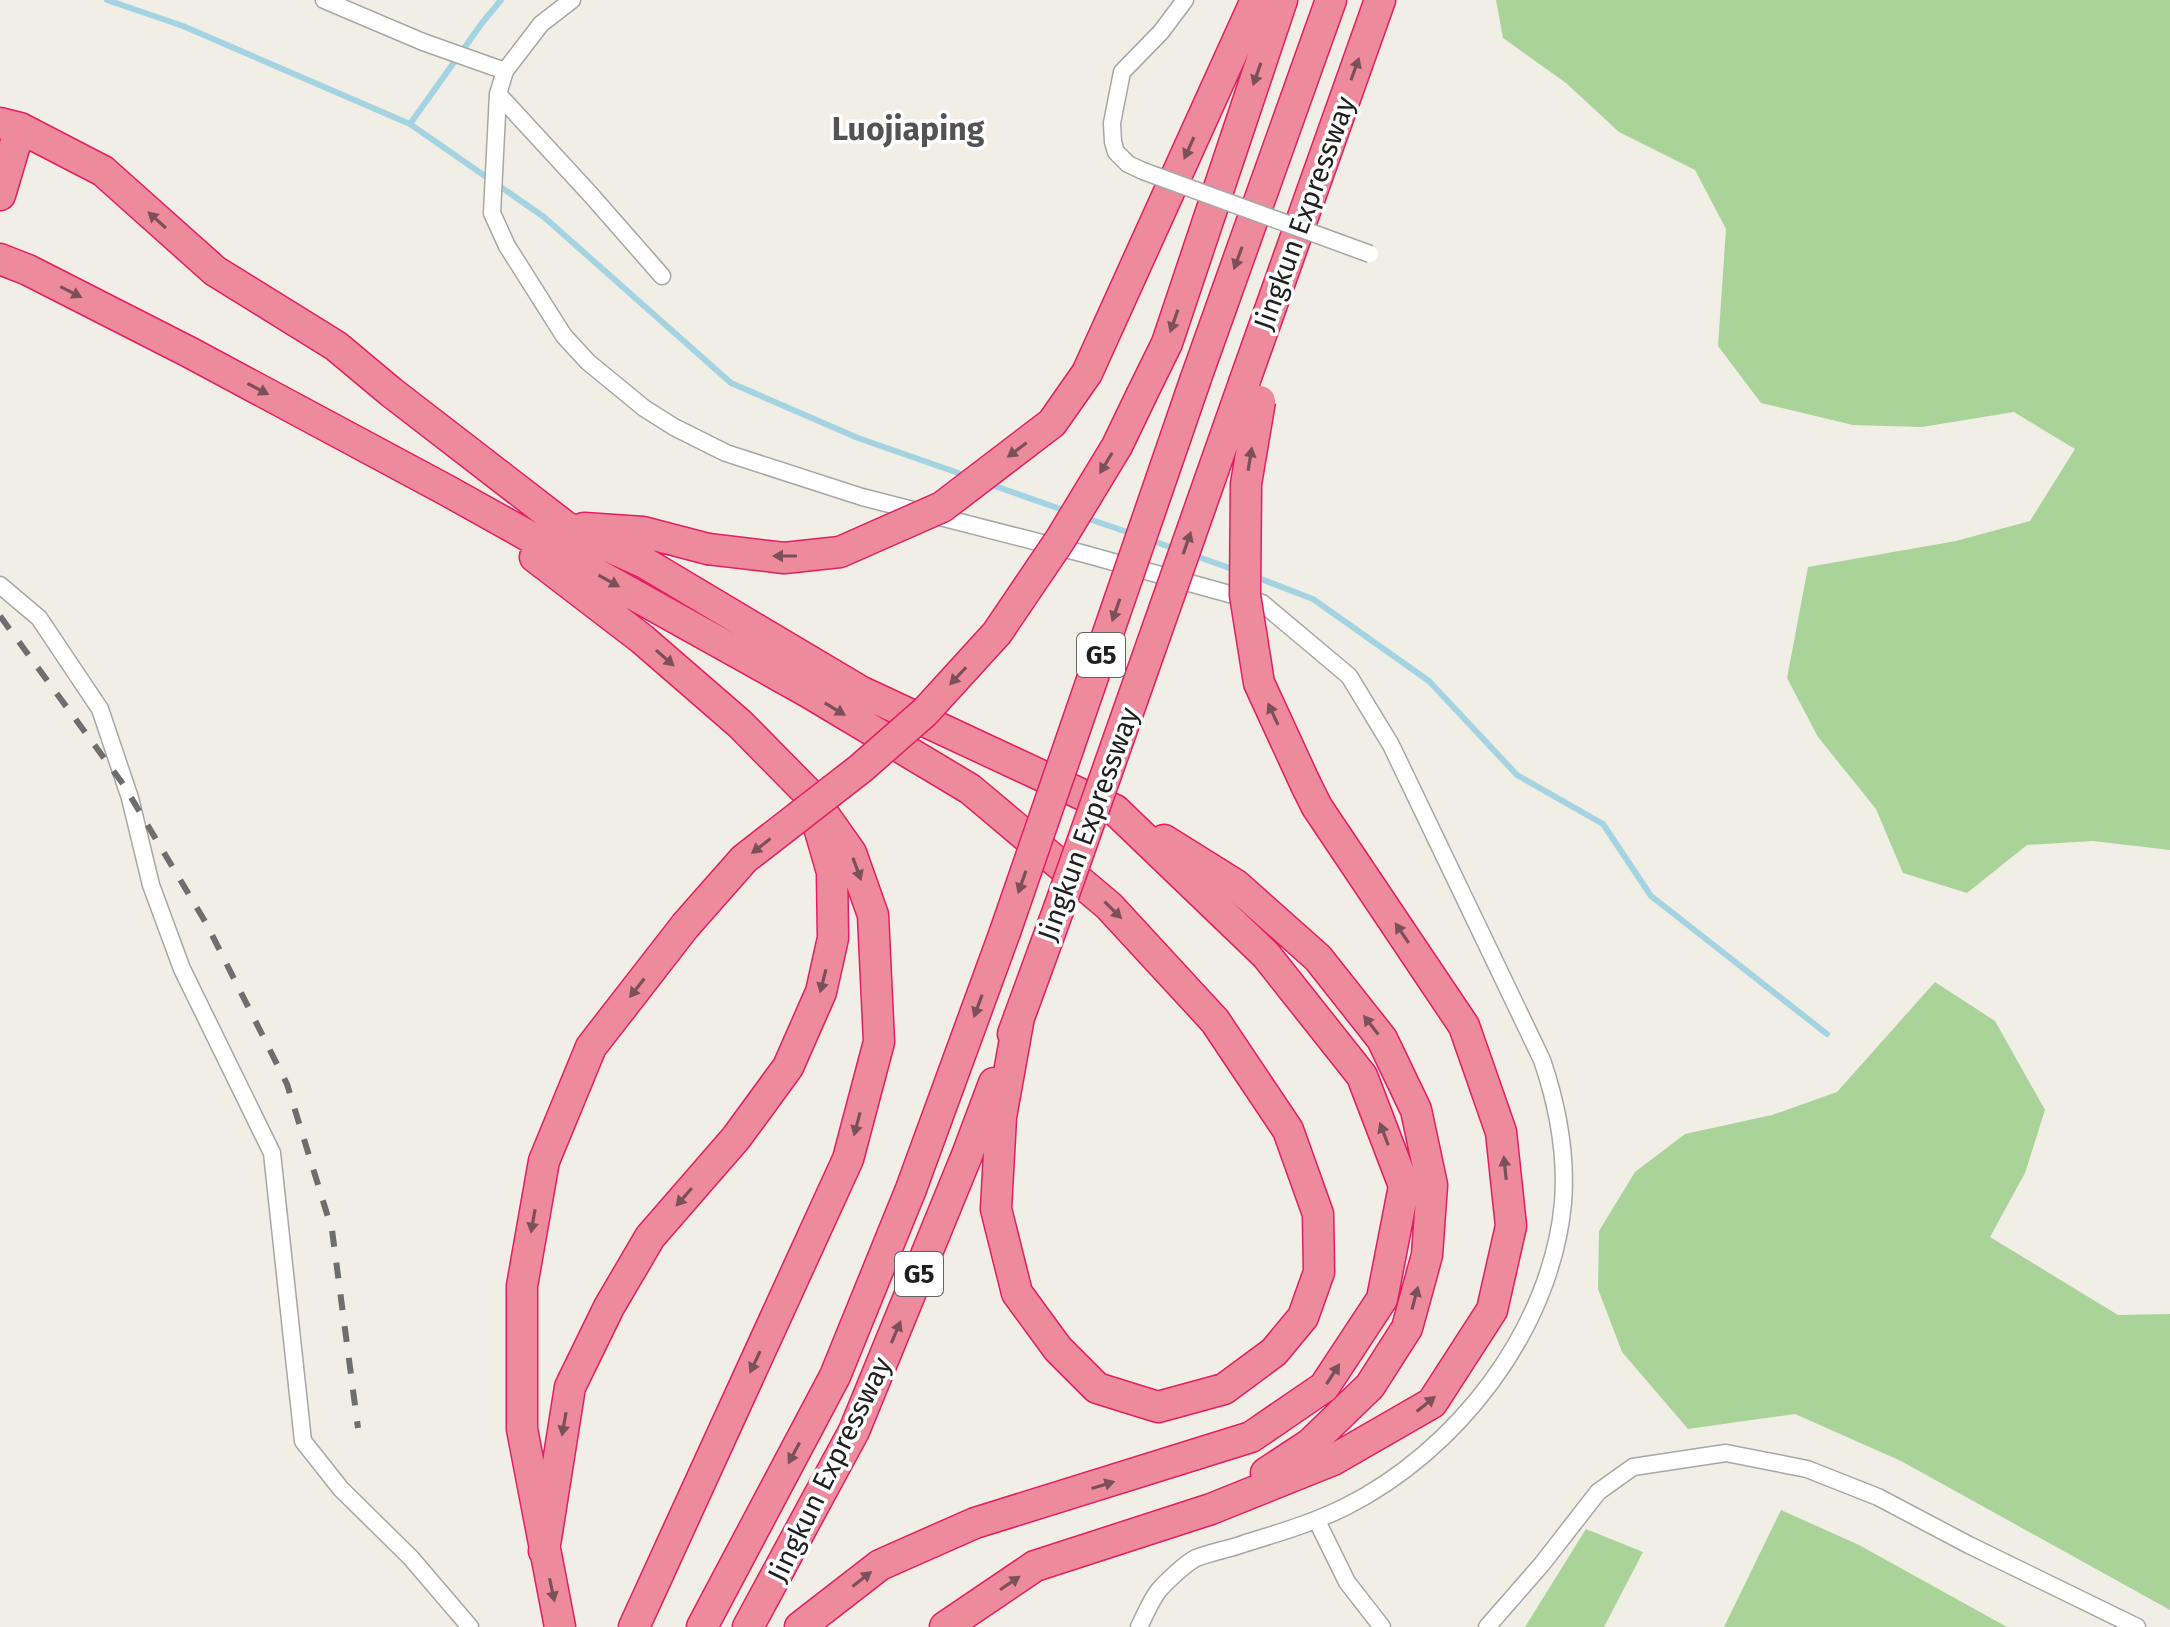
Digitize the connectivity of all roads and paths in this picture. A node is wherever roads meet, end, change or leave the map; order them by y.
1 (324, 0) edge
2 (572, 0) edge
3 (1185, 0) edge
4 (1256, 0) edge
5 (1282, 0) edge
6 (1331, 0) edge
7 (1380, 0) edge
8 (505, 71) junction
9 (498, 94) junction
10 (10, 125) edge
11 (0, 195) edge
12 (1370, 254) dead end
13 (0, 259) edge
14 (662, 276) dead end
15 (1252, 390) junction
16 (448, 491) junction
17 (566, 527) junction
18 (0, 585) edge
19 (810, 795) junction
20 (1115, 810) junction
21 (1019, 1017) junction
22 (1211, 1509) junction
23 (1317, 1521) junction
24 (544, 1551) junction
25 (470, 1627) edge
26 (560, 1627) edge
27 (634, 1627) edge
28 (702, 1627) edge
29 (748, 1627) edge
30 (800, 1627) edge
31 (945, 1627) edge
32 (1139, 1627) edge
33 (1382, 1627) edge
34 (1487, 1627) edge
35 (2137, 1627) edge

1 - 8 street
2 - 8 street
3 - 12 street, bridge
4 -> 17 highway, bridge
5 -> 24 highway, bridge
6 -> 28 highway, Jingkun Expressway / G5, bridge
15 -> 7 highway, Jingkun Expressway / G5
8 - 9 street
9 - 14 street
9 - 23 street
10 - 11 highway
17 -> 10 highway
13 -> 16 highway
21 -> 15 highway, Jingkun Expressway / G5, bridge
22 -> 15 highway, bridge
16 -> 19 highway
16 -> 21 highway
17 - 20 highway
18 - 25 street
19 -> 24 highway
19 -> 27 highway
22 -> 20 highway
30 -> 20 highway
29 -> 21 highway, Jingkun Expressway / G5
31 -> 22 highway
23 - 32 street
23 - 33 street
24 -> 26 highway
34 - 35 street

